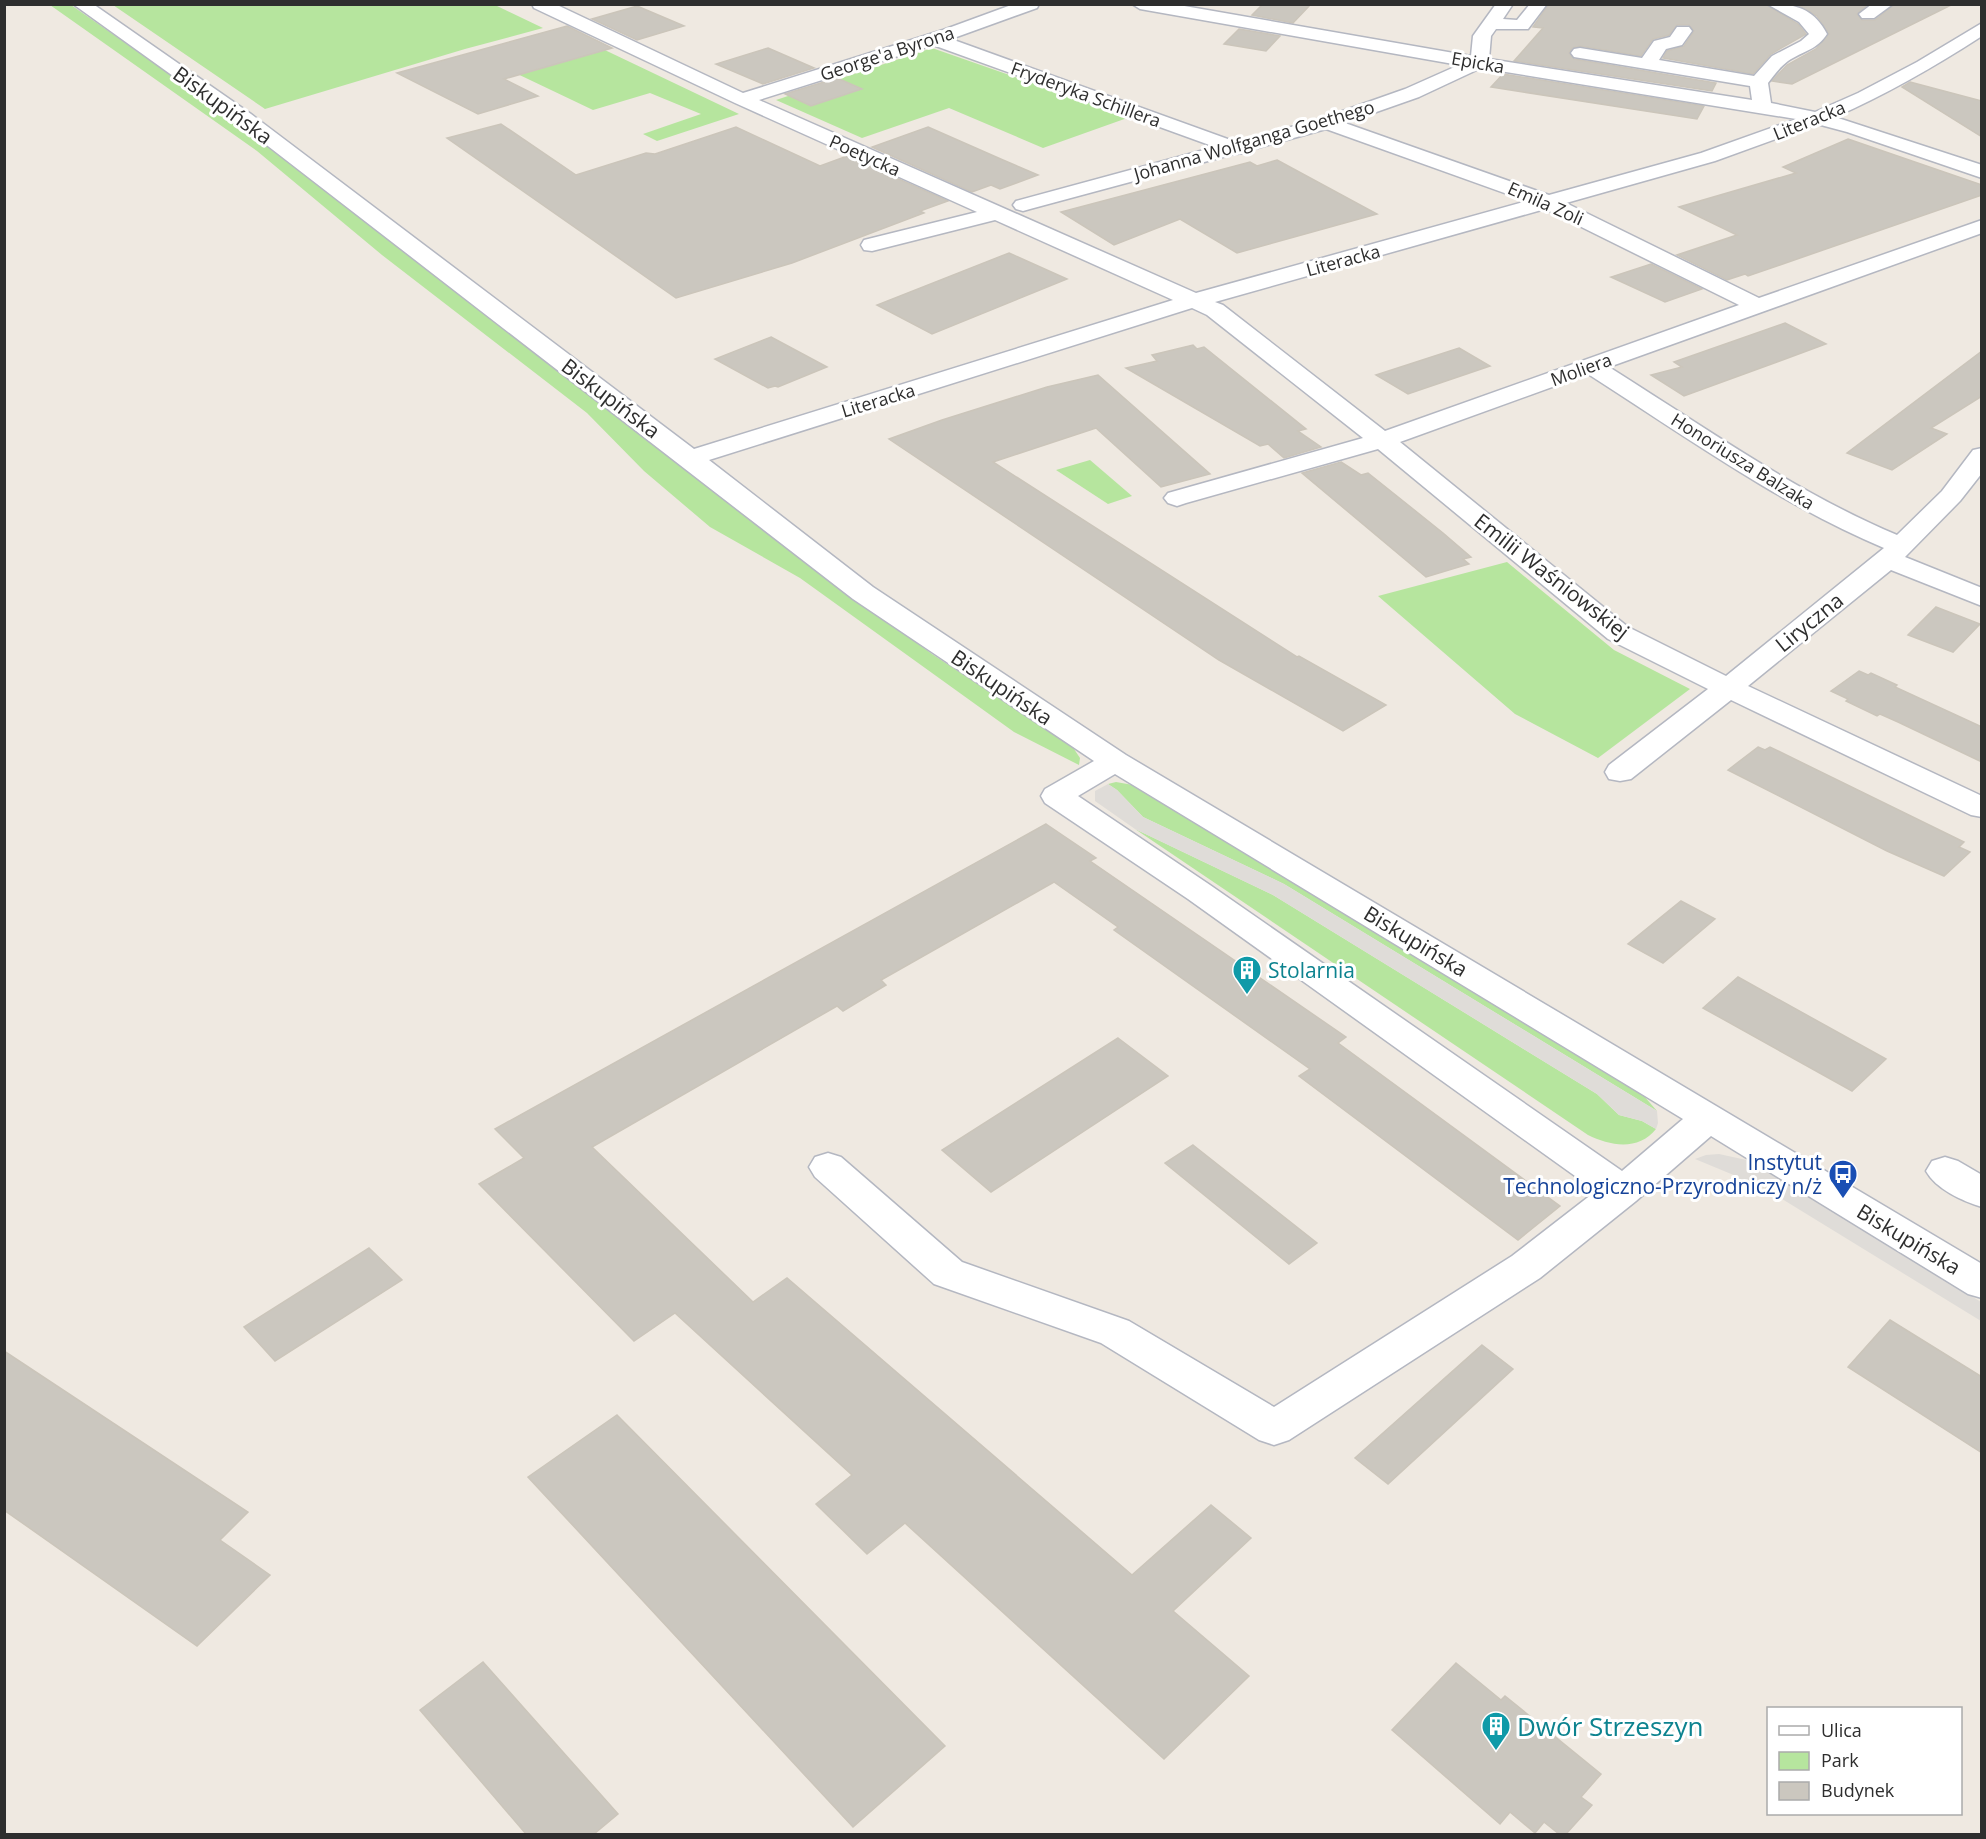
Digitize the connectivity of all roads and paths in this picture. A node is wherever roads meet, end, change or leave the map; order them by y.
1 (81, 4) edge
2 (540, 4) edge
3 (587, 4) edge
4 (1031, 4) edge
5 (1140, 4) edge
6 (1505, 4) edge
7 (1539, 4) edge
8 (1885, 4) edge
9 (1780, 7) edge
10 (562, 14) junction
11 (1868, 14) dead end
12 (1491, 24) junction
13 (1982, 28) edge
14 (1683, 31) dead end
15 (934, 39) junction
16 (1982, 47) edge
17 (1580, 53) dead end
18 (1480, 62) junction
19 (1647, 64) junction
20 (1759, 82) junction
21 (1920, 88) dead end
22 (742, 99) junction
23 (1763, 107) junction
24 (1817, 118) junction
25 (1327, 123) junction
26 (1238, 148) junction
27 (1982, 172) edge
28 (1550, 203) junction
29 (1023, 205) dead end
30 (996, 213) junction
31 (1982, 226) edge
32 (872, 245) dead end
33 (1192, 302) junction
34 (1756, 305) junction
35 (1590, 365) junction
36 (1382, 440) junction
37 (1982, 455) edge
38 (690, 458) junction
39 (1177, 498) dead end
40 (1895, 553) junction
41 (1982, 598) edge
42 (1728, 688) junction
43 (1115, 761) junction
44 (1620, 772) dead end
45 (1982, 808) edge
46 (1708, 1118) junction
47 (828, 1167) dead end
48 (1945, 1171) dead end
49 (1623, 1191) junction
50 (1982, 1193) edge
51 (1982, 1283) edge

1 - 38 street, Biskupińska
2 - 10 street, Poetycka
3 - 10 street
4 - 15 street, George'a Byrona
5 - 18 street, Epicka
6 - 12 street
7 - 12 street
8 - 11 street
9 - 20 street
10 - 22 street, Poetycka
12 - 18 street
13 - 24 street, Literacka
14 - 19 street
15 - 22 street, George'a Byrona
15 - 26 street, Fryderyka Schillera
16 - 21 street
17 - 19 street
18 - 23 street, Epicka
18 - 25 street, Johanna Wolfganga Goethego
19 - 20 street
20 - 23 street
22 - 30 street, Poetycka
23 - 24 street, Epicka
24 - 27 street, Epicka
24 - 28 street, Literacka
25 - 26 street, Johanna Wolfganga Goethego
25 - 28 street, Emila Zoli
26 - 29 street, Johanna Wolfganga Goethego
28 - 33 street, Literacka
28 - 34 street, Emila Zoli
30 - 32 street
30 - 33 street, Poetycka
31 - 34 street, Moliera
33 - 36 street, Emilii Waśniowskiej
33 - 38 street, Literacka
34 - 35 street, Moliera
35 - 36 street, Moliera
35 - 40 street, Honoriusza Balzaka
36 - 39 street, Moliera
36 - 42 street, Emilii Waśniowskiej
37 - 40 street, Liryczna
38 - 43 street, Biskupińska
40 - 41 street, Honoriusza Balzaka
40 - 42 street, Liryczna
42 - 44 street, Liryczna
42 - 45 street, Emilii Waśniowskiej
43 - 46 street, Biskupińska
43 - 49 street
46 - 49 street
46 - 51 street, Biskupińska
47 - 49 street
48 - 50 street

